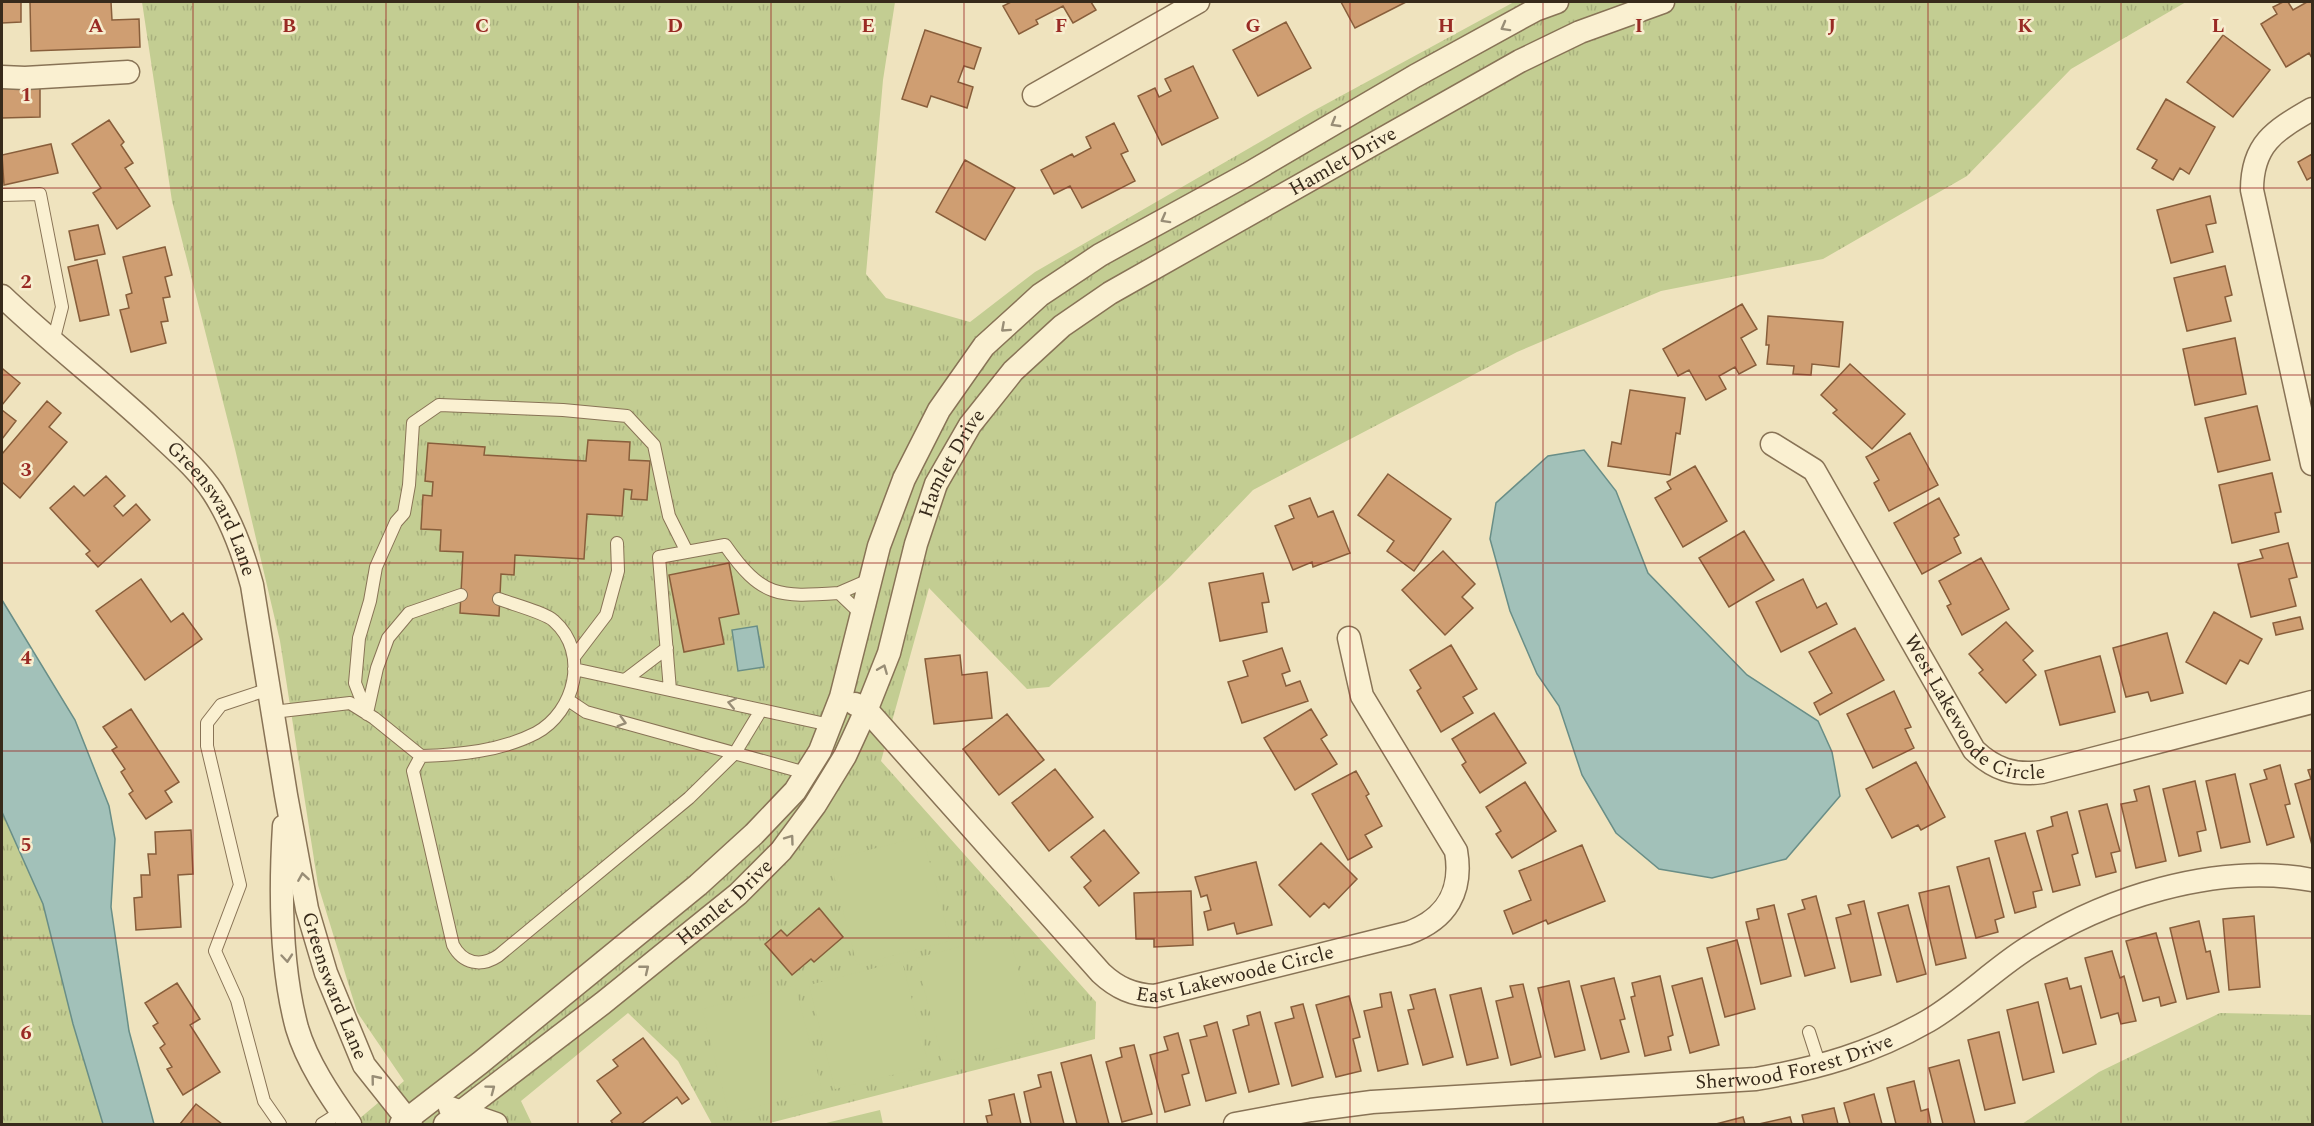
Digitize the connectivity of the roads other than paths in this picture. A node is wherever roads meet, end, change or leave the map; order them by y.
1 (1198, 2) edge
2 (1557, 2) edge
3 (1663, 2) edge
4 (128, 72) dead end
5 (2, 77) edge
6 (1034, 95) dead end
7 (2313, 109) edge
8 (2, 195) edge
9 (2, 296) edge
10 (53, 342) junction
11 (1772, 444) dead end
12 (2313, 464) edge
13 (617, 543) dead end
14 (687, 552) junction
15 (869, 580) junction
16 (839, 593) junction
17 (461, 595) dead end
18 (500, 599) dead end
19 (861, 614) junction
20 (1349, 638) dead end
21 (667, 648) junction
22 (574, 663) junction
23 (626, 680) junction
24 (269, 689) junction
25 (670, 690) junction
26 (840, 698) junction
27 (568, 700) junction
28 (2313, 702) edge
29 (866, 709) junction
30 (761, 710) junction
31 (273, 712) junction
32 (367, 714) junction
33 (830, 725) junction
34 (735, 753) junction
35 (421, 756) junction
36 (806, 773) junction
37 (286, 795) junction
38 (2313, 880) edge
39 (1809, 1032) dead end
40 (1820, 1066) junction
41 (432, 1101) junction
42 (345, 1118) edge
43 (452, 1118) edge
44 (406, 1123) edge
45 (280, 1125) edge
46 (322, 1125) edge
47 (496, 1125) edge
48 (1234, 1125) edge

1 - 6 street
2 -> 15 street, Hamlet Drive
29 -> 3 street, Hamlet Drive
4 - 5 street
7 - 12 street
8 - 10 lane
9 - 10 street, Greensward Lane
10 - 24 street, Greensward Lane
11 - 28 street, West Lakewoode Circle
13 - 22 lane
14 - 16 lane
14 - 21 lane
14 - 32 lane
15 - 16 lane
15 - 19 street, Hamlet Drive
16 - 19 lane
17 - 32 lane
18 - 22 lane
19 - 26 street, Hamlet Drive
20 - 29 street, East Lakewoode Circle
21 - 23 lane
21 - 25 lane
22 - 23 lane
22 - 27 lane
23 - 25 lane
24 - 31 street, Greensward Lane
24 - 45 lane
30 -> 25 lane
26 - 29 street, East Lakewoode Circle
26 - 33 street, Hamlet Drive
27 -> 34 lane
27 - 35 lane
43 -> 29 street, Hamlet Drive
30 - 33 lane
30 - 34 lane
31 - 32 lane
31 - 37 street, Greensward Lane
32 - 35 lane
33 - 36 street, Hamlet Drive
34 - 35 lane
34 - 36 lane
36 - 41 street, Hamlet Drive
37 -> 42 street, Greensward Lane
44 -> 37 street, Greensward Lane
38 - 40 street, Sherwood Forest Drive
39 - 40 lane
40 - 48 street, Sherwood Forest Drive
41 - 43 street
41 - 44 street, Hamlet Drive
42 - 46 lane
43 - 47 street

